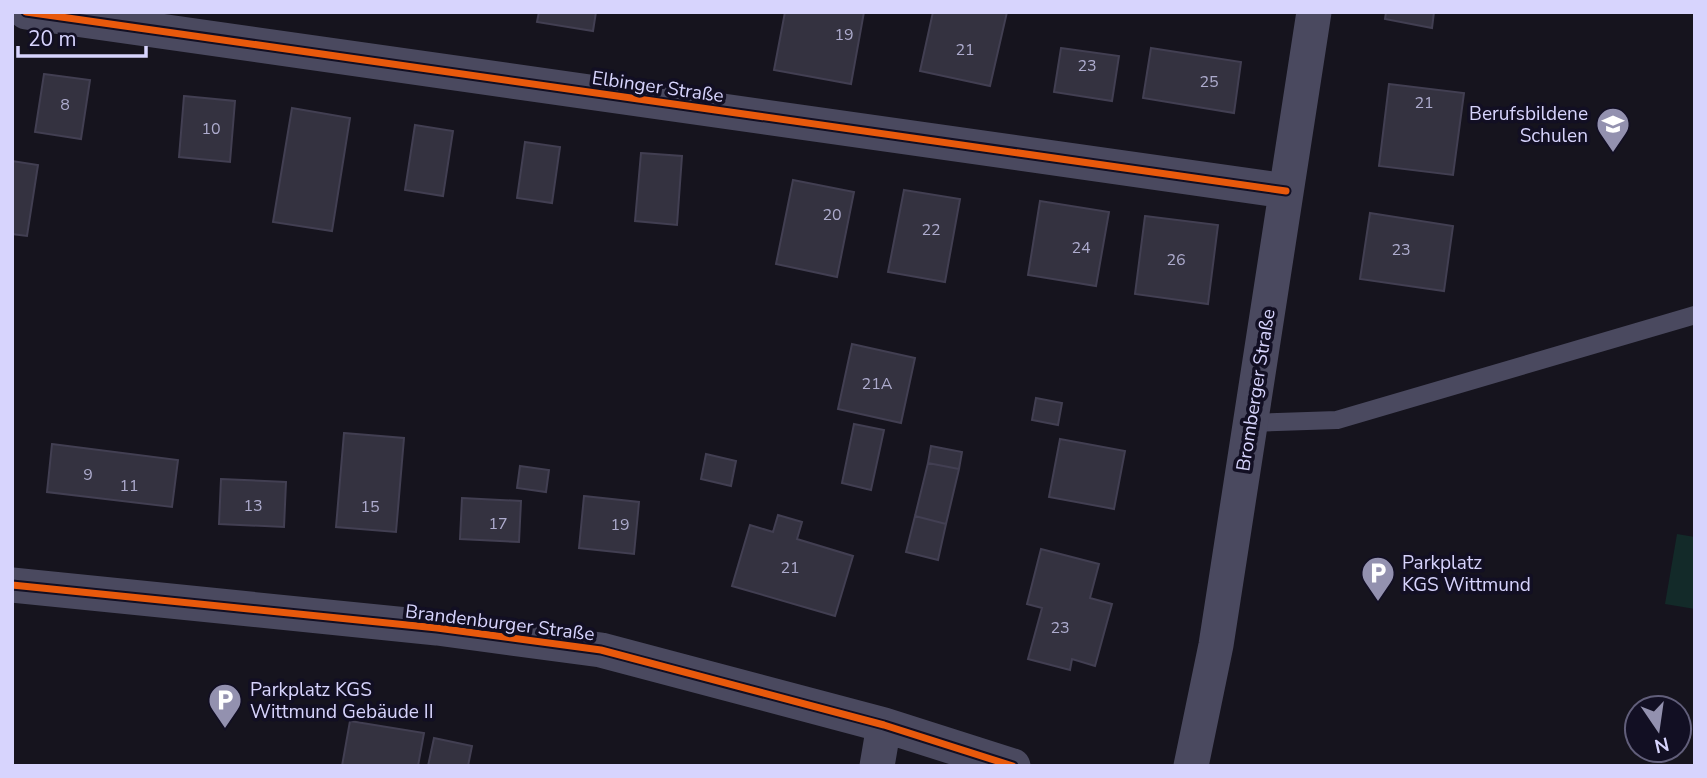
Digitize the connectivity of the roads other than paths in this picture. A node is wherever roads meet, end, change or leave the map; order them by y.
1 (26, 12) edge
2 (1314, 12) edge
3 (1286, 191) junction
4 (1695, 316) edge
5 (1249, 423) junction
6 (12, 585) edge
7 (884, 725) junction
8 (877, 766) edge
9 (1013, 766) edge
10 (1191, 766) edge

1 - 3 street, Elbinger Straße
2 - 3 street, Bromberger Straße
3 - 5 street, Bromberger Straße
4 - 5 lane
5 - 10 street, Bromberger Straße
6 - 7 street, Brandenburger Straße
7 - 8 street
7 - 9 street, Brandenburger Straße

